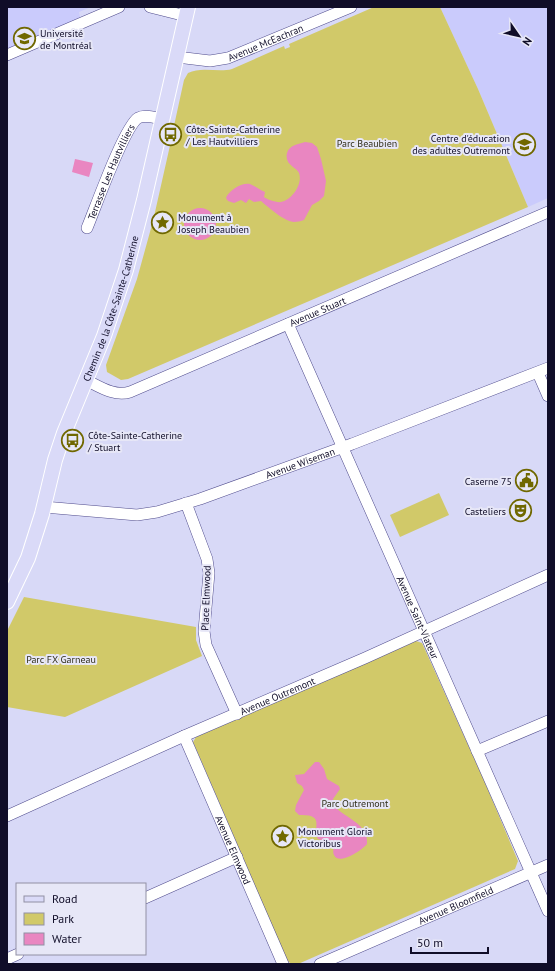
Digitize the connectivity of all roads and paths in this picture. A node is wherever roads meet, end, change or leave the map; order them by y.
1 (119, 7) edge
2 (150, 7) edge
3 (351, 7) edge
4 (187, 12) edge
5 (7, 55) edge
6 (177, 57) junction
7 (162, 119) junction
8 (548, 212) edge
9 (87, 228) dead end
10 (288, 324) junction
11 (543, 371) edge
12 (86, 380) junction
13 (548, 396) edge
14 (342, 447) junction
15 (186, 503) junction
16 (44, 507) junction
17 (548, 575) edge
18 (7, 602) edge
19 (424, 631) junction
20 (237, 714) junction
21 (548, 721) edge
22 (184, 736) junction
23 (477, 751) junction
24 (7, 816) edge
25 (237, 857) junction
26 (548, 865) edge
27 (531, 872) junction
28 (146, 898) edge
29 (548, 911) edge
30 (283, 964) edge
31 (320, 964) edge

1 - 5 street
2 - 4 street
3 - 6 street, Avenue McEachran
4 - 6 main road, Chemin de la Côte-Sainte-Catherine
6 - 7 main road, Chemin de la Côte-Sainte-Catherine
7 - 9 street, Terrasse Les Hautvilliers
7 - 12 main road, Chemin de la Côte-Sainte-Catherine
8 - 10 street, Avenue Stuart
10 - 12 street, Avenue Stuart
10 - 14 street, Avenue Saint-Viateur
11 - 13 street
11 - 14 street, Avenue Wiseman
12 - 16 main road, Chemin de la Côte-Sainte-Catherine
14 - 15 street, Avenue Wiseman
14 - 19 street, Avenue Saint-Viateur
15 - 16 street, Avenue Wiseman
15 - 20 street, Place Elmwood
16 - 18 main road, Chemin de la Côte-Sainte-Catherine
17 - 19 street, Avenue Outremont
19 - 20 street, Avenue Outremont
19 - 23 street, Avenue Saint-Viateur
20 - 22 street, Avenue Outremont
21 - 23 street
22 - 24 street, Avenue Outremont
22 - 25 street, Avenue Elmwood
23 - 27 street, Avenue Saint-Viateur
25 - 28 street
25 - 30 street, Avenue Elmwood
26 - 27 street, Avenue Bloomfield
27 - 29 street, Avenue Saint-Viateur
27 - 31 street, Avenue Bloomfield

